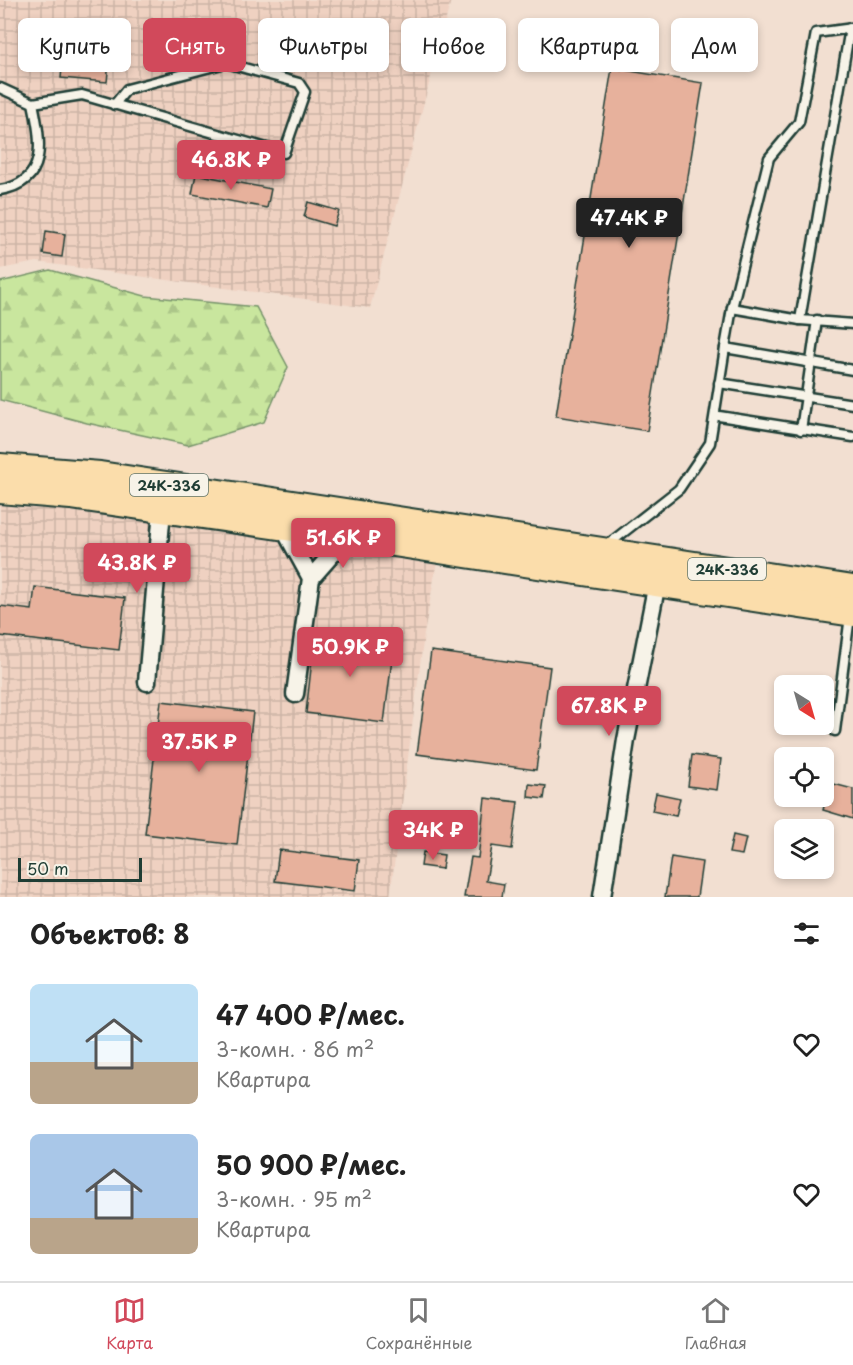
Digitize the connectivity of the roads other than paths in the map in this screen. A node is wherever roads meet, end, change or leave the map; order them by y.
1 (851, 28) edge
2 (0, 88) edge
3 (33, 103) junction
4 (114, 105) junction
5 (0, 190) edge
6 (732, 308) junction
7 (800, 320) junction
8 (817, 320) junction
9 (853, 324) edge
10 (725, 348) junction
11 (810, 364) junction
12 (853, 370) edge
13 (719, 383) junction
14 (806, 397) junction
15 (853, 404) edge
16 (719, 416) dead end
17 (801, 430) junction
18 (853, 437) edge
19 (0, 467) edge
20 (0, 490) edge
21 (162, 510) junction
22 (283, 527) junction
23 (348, 536) junction
24 (600, 550) junction
25 (311, 578) junction
26 (657, 583) junction
27 (852, 605) edge
28 (147, 682) dead end
29 (295, 694) dead end
30 (835, 731) dead end
31 (602, 897) edge

1 - 6 lane
1 - 7 lane
2 - 3 lane
3 - 4 lane
3 - 5 lane
4 - 4 lane
6 - 7 lane
6 - 10 lane
7 - 8 lane
8 - 9 lane
8 - 11 lane
10 - 11 lane
10 - 13 lane
11 - 12 lane
11 - 14 lane
13 - 14 lane
13 - 24 lane
14 - 15 lane
14 - 17 lane
16 - 17 lane
17 - 18 lane
19 - 24 main road, 24К-336
20 - 21 main road, 24К-336
21 - 22 main road, 24К-336
21 - 28 street
22 - 23 main road, 24К-336
22 - 25 street
23 - 25 street
23 - 26 main road, 24К-336
24 - 27 main road, 24К-336
25 - 29 street
26 - 27 main road, 24К-336
26 - 31 street
27 - 30 lane

